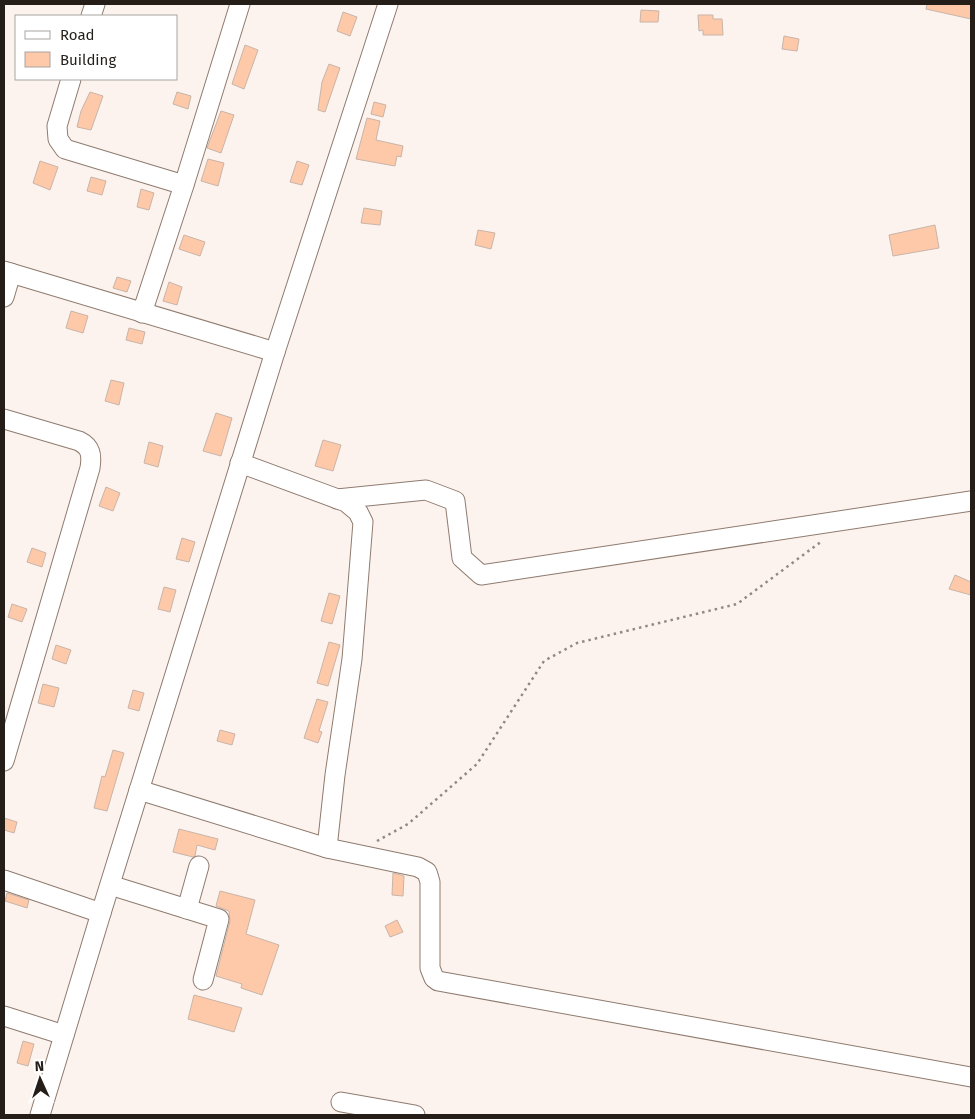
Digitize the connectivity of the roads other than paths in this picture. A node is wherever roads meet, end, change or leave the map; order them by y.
1 (240, 4) edge
2 (388, 4) edge
3 (71, 80) edge
4 (184, 185) junction
5 (7, 272) edge
6 (4, 297) edge
7 (142, 313) junction
8 (275, 352) junction
9 (4, 419) edge
10 (240, 463) junction
11 (337, 498) junction
12 (971, 501) edge
13 (4, 761) edge
14 (139, 790) junction
15 (327, 848) junction
16 (199, 866) dead end
17 (4, 880) edge
18 (110, 885) junction
19 (187, 909) junction
20 (101, 913) junction
21 (203, 980) dead end
22 (4, 1016) edge
23 (64, 1035) junction
24 (971, 1076) edge
25 (341, 1102) dead end
26 (40, 1115) edge
27 (415, 1115) edge

1 - 4 street
2 - 8 street
3 - 4 street
4 - 7 street
5 - 6 street
5 - 7 street
7 - 8 street
8 - 10 street
9 - 13 street
10 - 11 street
10 - 14 street
11 - 12 street
11 - 15 street
14 - 15 street
14 - 18 street
15 - 24 street
16 - 19 street
17 - 20 street
18 - 19 street
18 - 20 street
19 - 21 street
20 - 23 street
22 - 23 street
23 - 26 street
25 - 27 street

